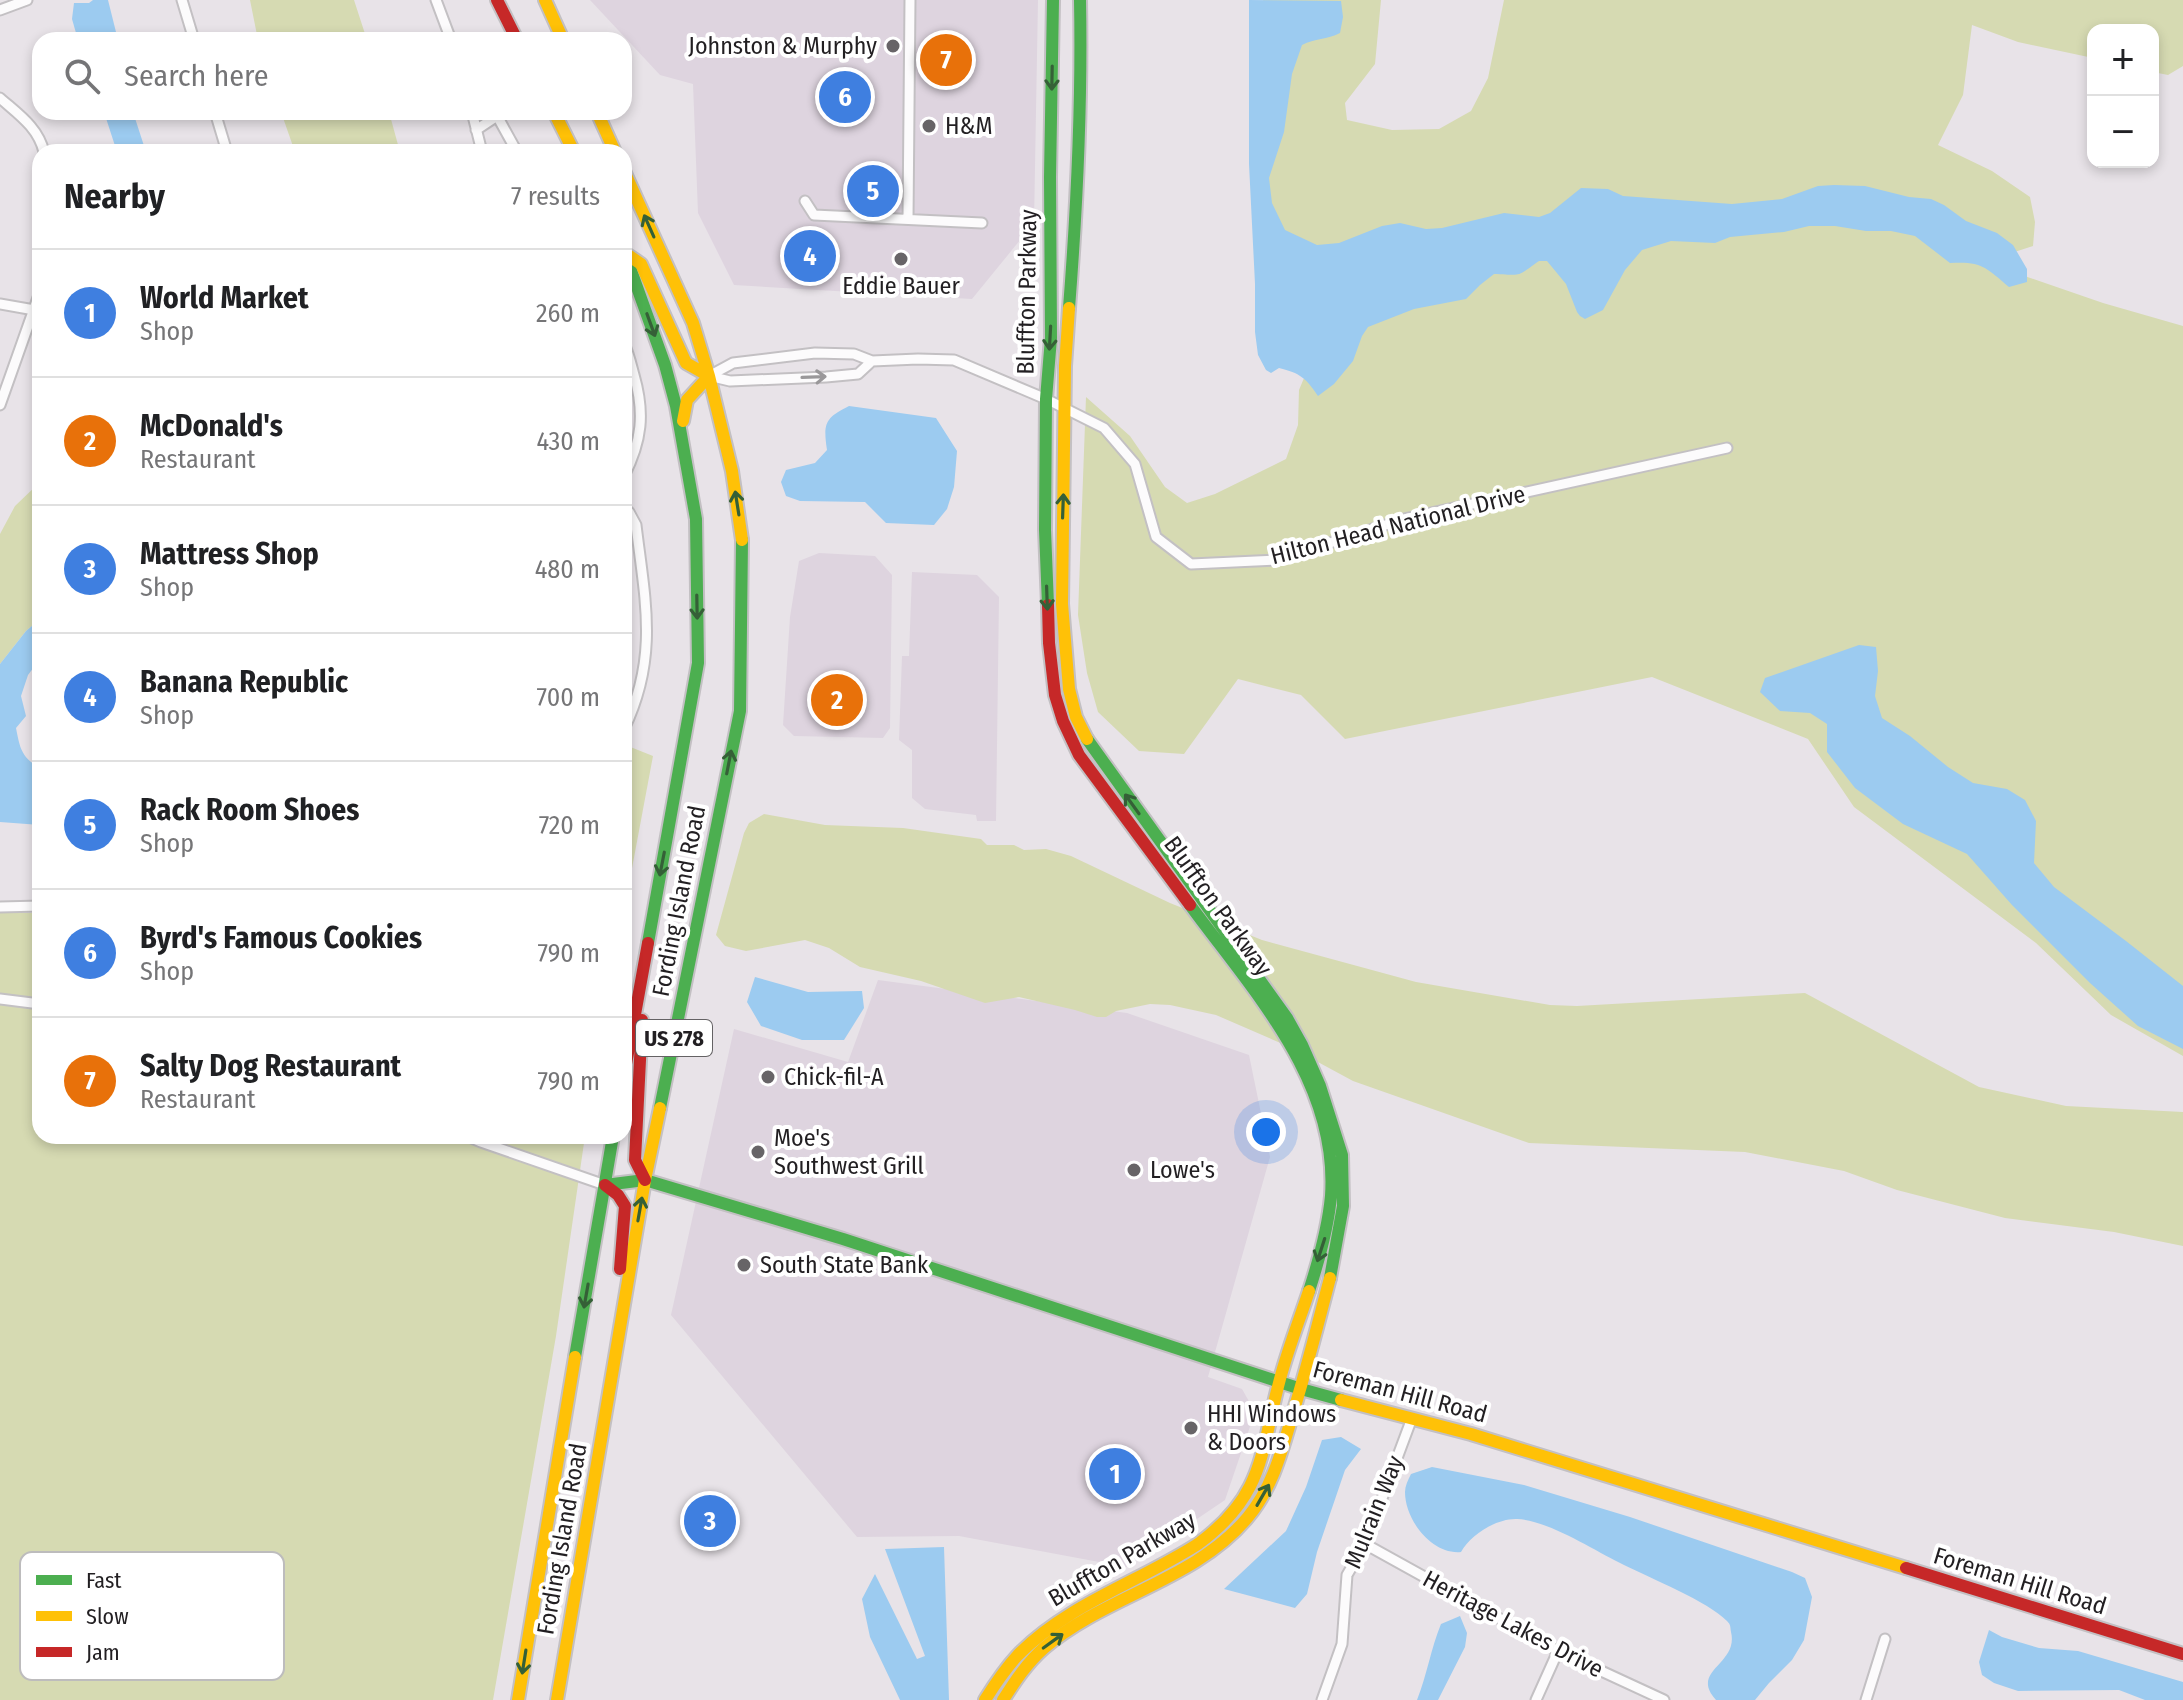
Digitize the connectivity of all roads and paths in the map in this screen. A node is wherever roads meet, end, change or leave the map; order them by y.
1 (27, 0) edge
2 (182, 0) edge
3 (436, 0) edge
4 (497, 0) edge
5 (545, 0) edge
6 (910, 0) edge
7 (1053, 0) edge
8 (1080, 0) edge
9 (0, 10) edge
10 (192, 32) edge
11 (448, 32) edge
12 (513, 32) edge
13 (559, 32) edge
14 (0, 98) edge
15 (217, 120) edge
16 (474, 120) edge
17 (488, 120) edge
18 (499, 120) edge
19 (558, 120) edge
20 (601, 120) edge
21 (476, 130) junction
22 (41, 144) edge
23 (225, 144) edge
24 (480, 144) edge
25 (513, 144) edge
26 (570, 144) edge
27 (611, 144) edge
28 (632, 189) edge
29 (805, 201) dead end
30 (908, 219) junction
31 (982, 223) dead end
32 (632, 258) edge
33 (632, 274) edge
34 (0, 304) edge
35 (32, 309) edge
36 (32, 323) edge
37 (776, 358) junction
38 (872, 361) junction
39 (632, 370) edge
40 (709, 376) junction
41 (776, 379) junction
42 (1046, 399) junction
43 (0, 405) edge
44 (1064, 407) junction
45 (681, 434) junction
46 (1727, 448) dead end
47 (632, 459) edge
48 (632, 518) edge
49 (632, 708) edge
50 (32, 906) edge
51 (0, 907) edge
52 (646, 946) junction
53 (0, 999) edge
54 (32, 1003) edge
55 (632, 1028) edge
56 (490, 1144) edge
57 (612, 1144) edge
58 (645, 1180) junction
59 (605, 1185) junction
60 (1280, 1381) junction
61 (1301, 1389) junction
62 (609, 1394) junction
63 (1412, 1418) junction
64 (1365, 1544) junction
65 (1885, 1639) dead end
66 (1558, 1651) junction
67 (2183, 1654) edge
68 (518, 1700) edge
69 (557, 1700) edge
70 (985, 1700) edge
71 (1003, 1700) edge
72 (1322, 1700) edge
73 (1536, 1700) edge
74 (1664, 1700) edge
75 (1866, 1700) edge

1 - 9 street
2 - 10 street
3 - 11 street
4 - 12 main road
5 - 13 main road
6 - 30 street
7 -> 42 main road, Bluffton Parkway
8 - 44 main road, Bluffton Parkway
14 - 22 street
15 - 23 street
16 - 21 street
17 - 21 street
18 - 25 street
19 - 26 main road
20 - 27 main road
21 - 24 street
40 -> 28 main road, Fording Island Road / US 278
29 - 30 street
30 - 31 street
32 - 40 main road
33 -> 45 main road, Fording Island Road / US 278
34 - 35 street
36 - 43 street
37 - 38 street, Hilton Head National Drive
37 - 40 street, Hilton Head National Drive
37 - 41 street
41 -> 38 street, Hilton Head National Drive
38 - 42 street, Hilton Head National Drive
39 - 47 street
40 - 41 street, Hilton Head National Drive
40 - 45 main road
58 -> 40 main road, Fording Island Road / US 278
42 - 44 street, Hilton Head National Drive
42 -> 60 main road, Bluffton Parkway
44 - 46 street, Hilton Head National Drive
61 -> 44 main road, Bluffton Parkway
45 -> 52 main road, Fording Island Road / US 278
48 - 49 street
50 - 51 street
52 - 55 main road, Fording Island Road / US 278
52 - 58 main road
53 - 54 street
56 - 59 street
57 - 59 main road, Fording Island Road
58 - 59 main road, Foreman Hill Road
58 - 60 main road, Foreman Hill Road
62 -> 58 main road, Fording Island Road / US 278
59 - 62 main road
59 -> 68 main road, Fording Island Road
60 - 61 main road, Foreman Hill Road
60 - 70 main road, Bluffton Parkway
61 - 63 main road, Foreman Hill Road
71 -> 61 main road, Bluffton Parkway
62 - 69 main road, Fording Island Road / US 278
63 - 64 street, Mulrain Way
63 - 67 main road, Foreman Hill Road
64 - 66 street, Heritage Lakes Drive
64 - 72 street, Mulrain Way
65 - 75 street
66 - 73 street
66 - 74 street, Heritage Lakes Drive

